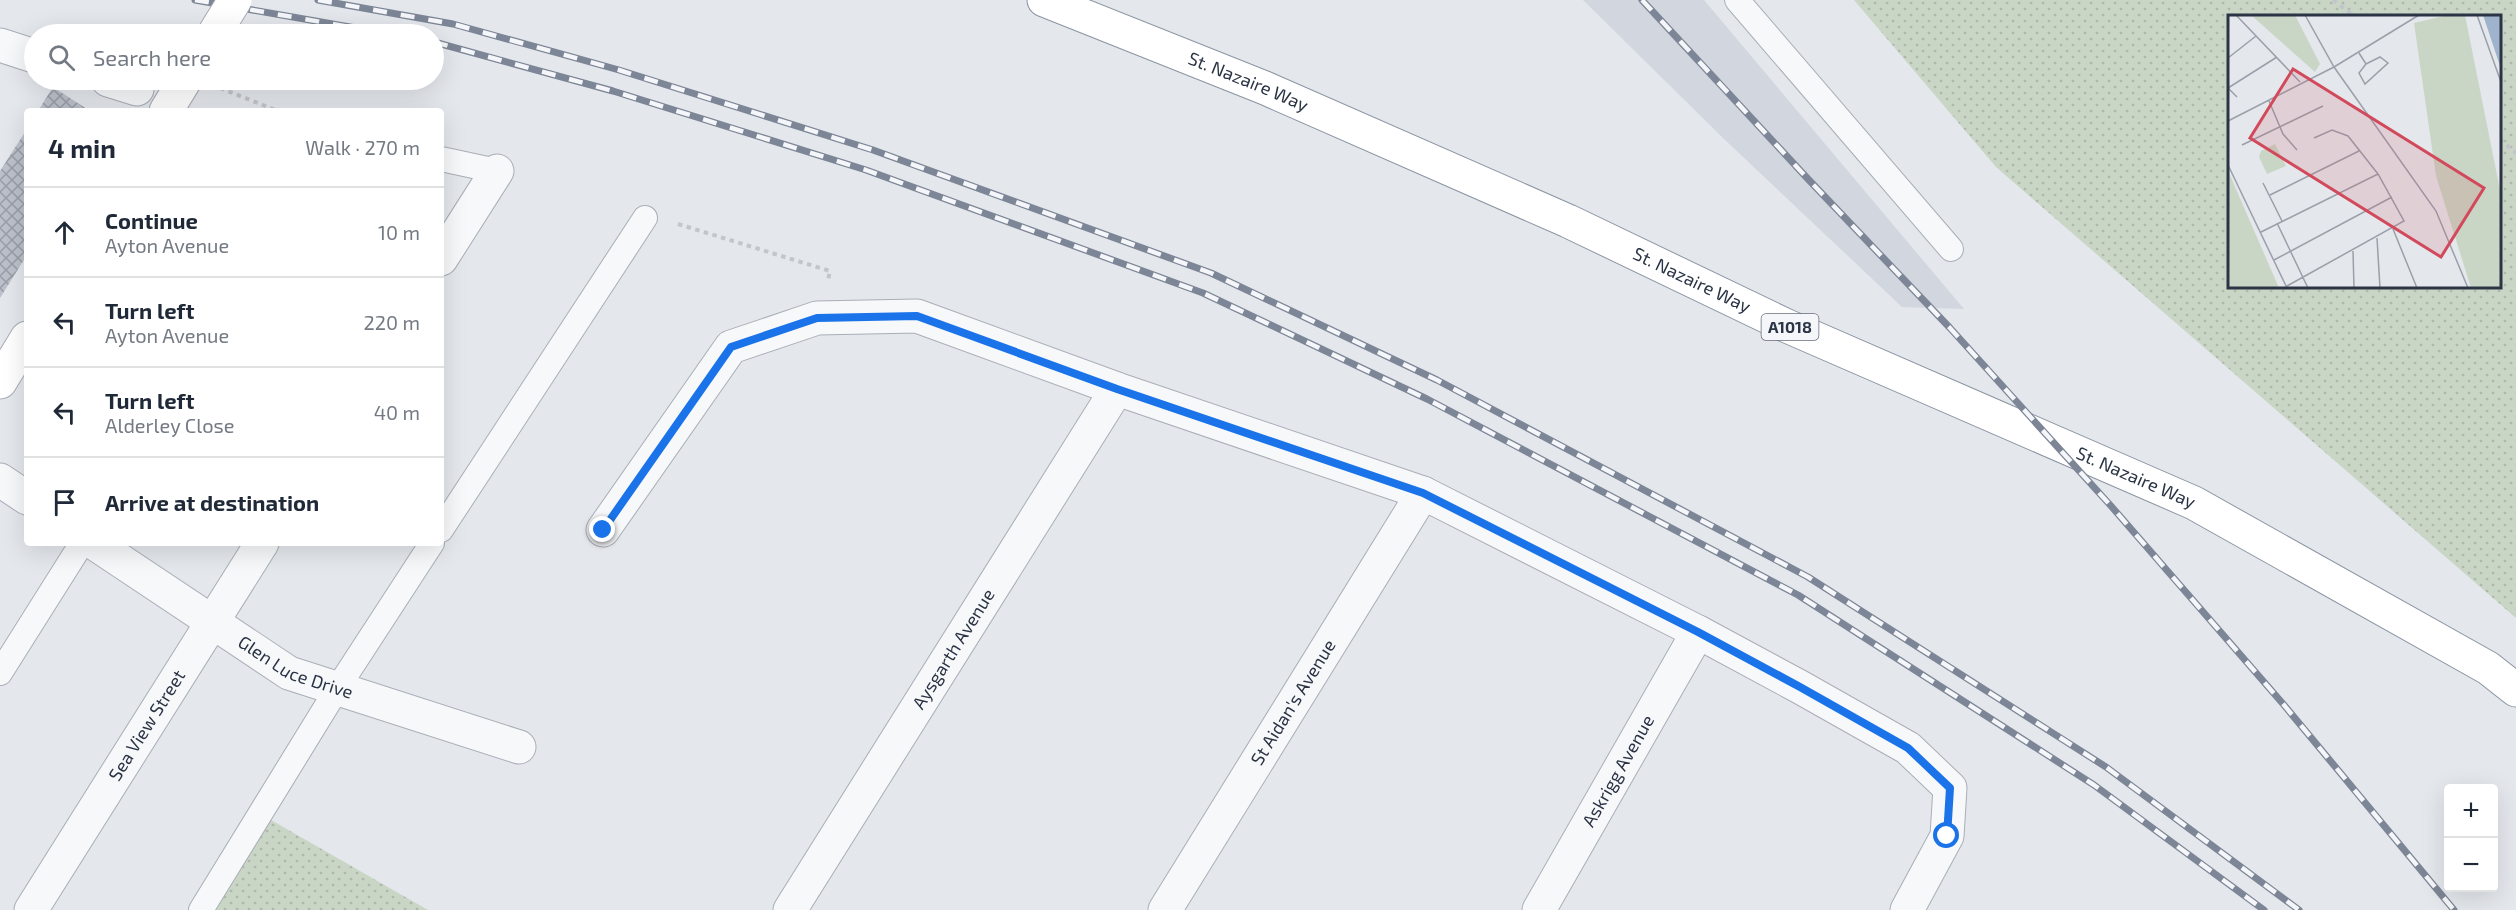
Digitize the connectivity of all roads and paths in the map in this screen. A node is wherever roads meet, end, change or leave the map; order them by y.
1 (235, 0) edge
2 (1044, 0) edge
3 (1737, 0) edge
4 (2333, 0) edge
5 (2353, 15) edge
6 (220, 24) edge
7 (0, 45) edge
8 (24, 53) edge
9 (2501, 141) edge
10 (2516, 153) edge
11 (444, 160) edge
12 (497, 171) joint
13 (645, 218) joint
14 (1952, 249) dead end
15 (444, 255) edge
16 (817, 318) junction
17 (24, 343) edge
18 (0, 382) edge
19 (1117, 389) junction
20 (0, 480) edge
21 (1423, 493) junction
22 (24, 496) edge
23 (444, 525) edge
24 (603, 530) dead end
25 (80, 546) edge
26 (98, 546) edge
27 (260, 546) edge
28 (430, 546) edge
29 (212, 622) junction
30 (1698, 632) junction
31 (0, 674) edge
32 (337, 689) junction
33 (2516, 690) edge
34 (519, 747) dead end
35 (31, 910) edge
36 (201, 910) edge
37 (790, 910) edge
38 (1165, 910) edge
39 (1539, 910) edge
40 (1907, 910) edge

1 - 6 main road, bridge
2 - 33 main road, St. Nazaire Way / A1018
3 - 14 lane
4 - 5 path
7 - 8 street
9 - 10 path
11 - 12 lane
12 - 15 street
13 - 16 path
13 - 23 lane
16 - 19 street
16 - 24 street
17 - 18 main road
19 - 21 street
19 - 37 street, Aysgarth Avenue
20 - 22 street
21 - 30 street
21 - 38 street, St Aidan's Avenue
25 - 31 lane
26 - 29 street, Glen Luce Drive
27 - 29 street, Sea View Street
28 - 32 lane
29 - 32 street, Glen Luce Drive
29 - 35 street, Sea View Street
30 - 39 street, Askrigg Avenue
30 - 40 street
32 - 34 street, Glen Luce Drive
32 - 36 lane

